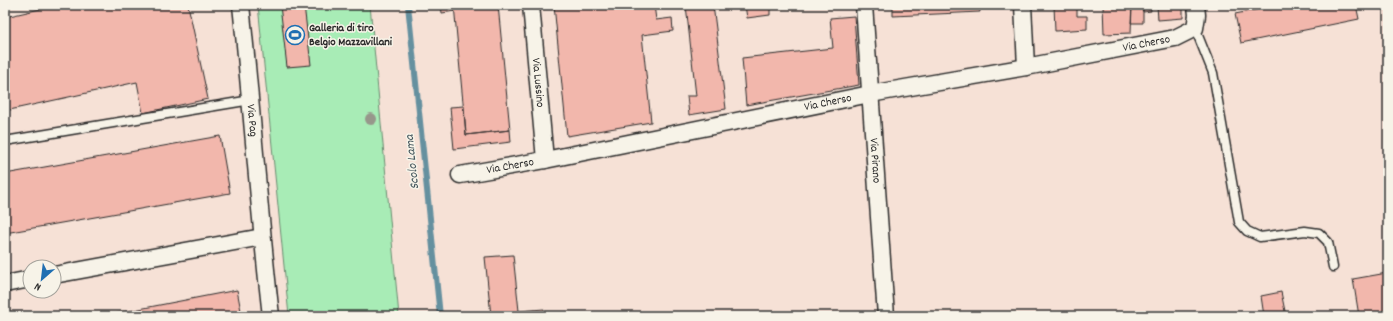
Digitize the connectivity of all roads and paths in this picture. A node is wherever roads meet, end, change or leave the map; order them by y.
1 (241, 5) edge
2 (530, 5) edge
3 (864, 5) edge
4 (1023, 5) edge
5 (1196, 5) edge
6 (1195, 28) junction
7 (1026, 68) junction
8 (870, 94) junction
9 (251, 100) junction
10 (5, 141) edge
11 (545, 160) junction
12 (460, 175) dead end
13 (262, 237) junction
14 (1333, 267) dead end
15 (62, 274) edge
16 (22, 281) edge
17 (5, 284) edge
18 (271, 316) edge
19 (886, 316) edge

1 - 9 street, Via Pag
2 - 11 street, Via Lussino
3 - 8 street, Via Pirano
4 - 7 street
5 - 6 street
6 - 7 street, Via Cherso
6 - 14 lane
7 - 8 street, Via Cherso
8 - 11 street, Via Cherso
8 - 19 street, Via Pirano
9 - 10 lane
9 - 13 street, Via Pag
11 - 12 street, Via Cherso
13 - 15 street
13 - 18 street, Via Pag
16 - 17 street

